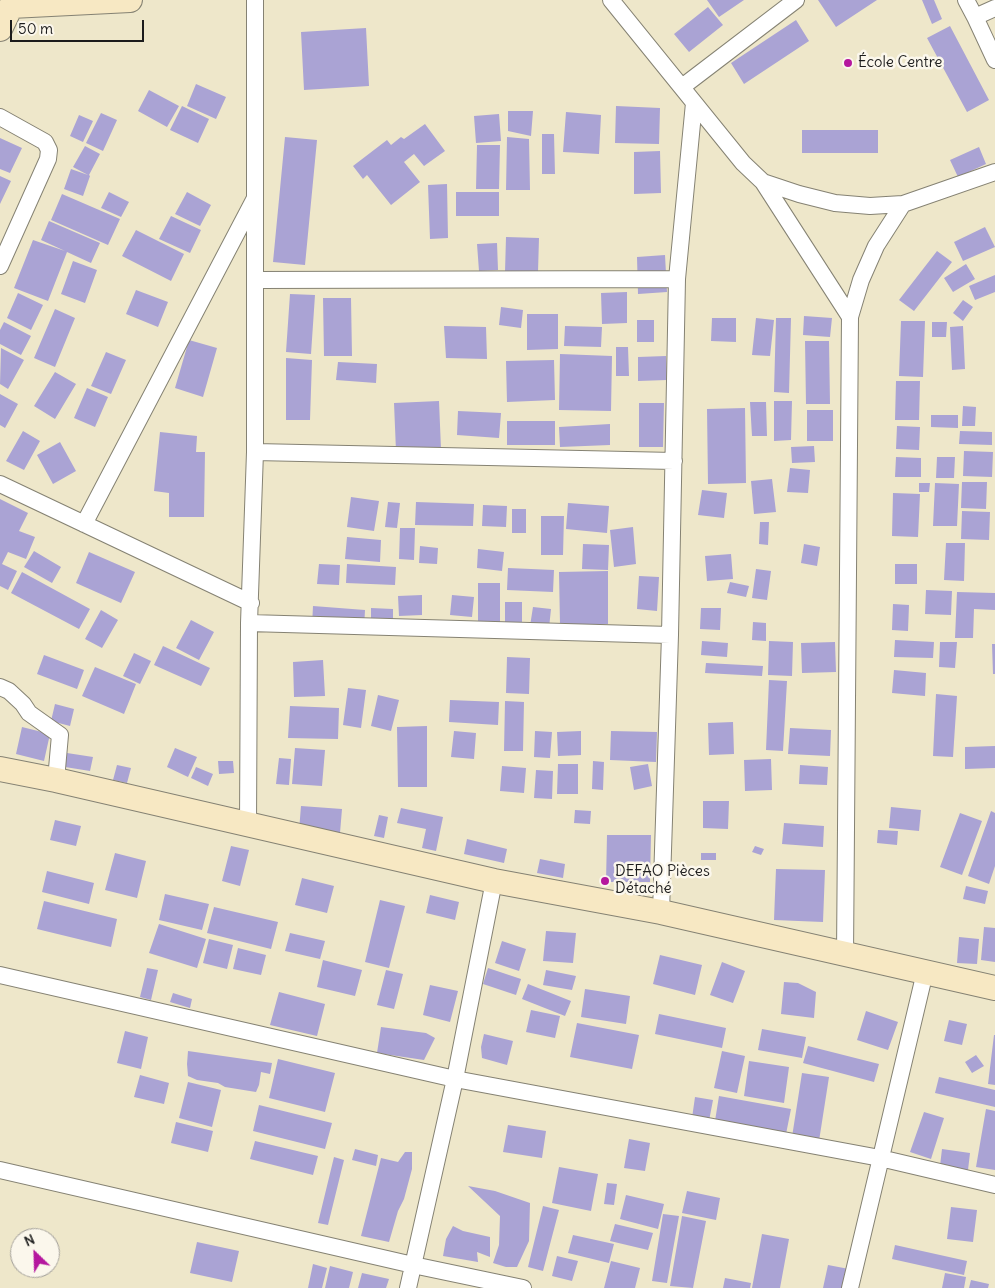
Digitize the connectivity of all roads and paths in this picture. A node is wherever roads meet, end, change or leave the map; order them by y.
1 (130, 0) edge
2 (255, 0) edge
3 (611, 0) edge
4 (796, 0) edge
5 (966, 0) edge
6 (13, 3) edge
7 (995, 8) edge
8 (975, 17) junction
9 (0, 29) edge
10 (995, 60) edge
11 (682, 87) junction
12 (694, 103) junction
13 (0, 117) edge
14 (995, 172) edge
15 (763, 182) junction
16 (256, 197) junction
17 (903, 204) junction
18 (0, 266) edge
19 (677, 279) junction
20 (256, 280) junction
21 (850, 317) junction
22 (255, 452) junction
23 (674, 461) junction
24 (0, 484) edge
25 (84, 524) junction
26 (250, 603) junction
27 (249, 623) junction
28 (670, 635) junction
29 (0, 687) edge
30 (0, 768) edge
31 (56, 780) junction
32 (248, 825) junction
33 (494, 881) junction
34 (661, 912) junction
35 (845, 955) junction
36 (925, 972) junction
37 (0, 975) edge
38 (995, 988) edge
39 (455, 1079) junction
40 (880, 1158) junction
41 (0, 1170) edge
42 (995, 1185) edge
43 (413, 1265) junction
44 (408, 1288) edge
45 (523, 1288) edge
46 (850, 1288) edge

1 - 6 street
2 - 16 street
3 - 11 street
4 - 11 street
5 - 8 street
6 - 9 street
7 - 8 street
8 - 10 street
11 - 12 street
12 - 15 street
12 - 19 street
13 - 18 street
14 - 17 street
15 - 17 street
15 - 21 street
16 - 20 street
16 - 25 street
17 - 21 street
19 - 20 street
19 - 23 street
20 - 22 street
21 - 35 street
22 - 23 street
22 - 26 street
23 - 28 street
24 - 25 street
25 - 26 street
26 - 27 street
27 - 28 street
27 - 32 street
28 - 34 street
29 - 31 street
30 - 31 street
31 - 32 street
32 - 33 street
33 - 34 street
33 - 39 street
34 - 35 street
35 - 36 street
36 - 38 street
36 - 40 street
37 - 39 street
39 - 40 street
39 - 43 street
40 - 42 street
40 - 46 street
41 - 43 street
43 - 44 street
43 - 45 street

